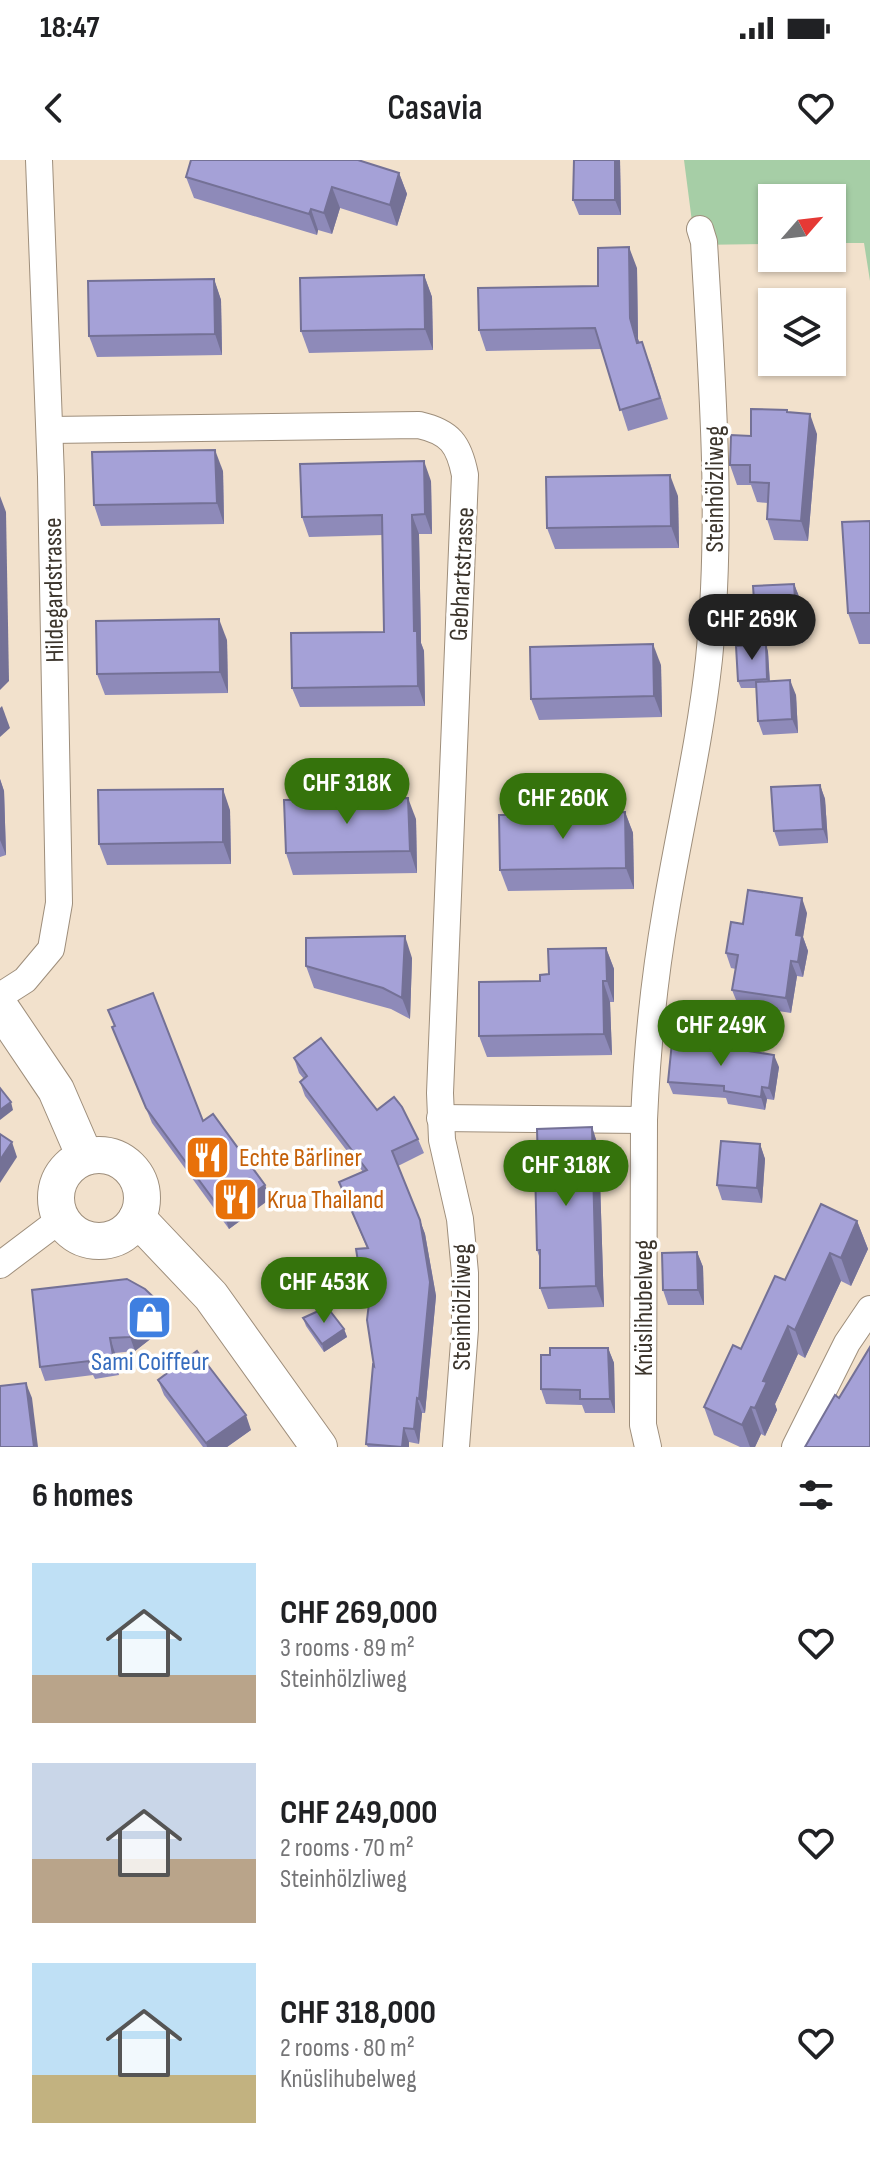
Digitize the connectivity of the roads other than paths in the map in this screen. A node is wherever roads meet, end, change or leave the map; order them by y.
1 (39, 160) edge
2 (700, 229) dead end
3 (50, 430) junction
4 (0, 996) edge
5 (0, 1007) edge
6 (440, 1118) junction
7 (644, 1120) junction
8 (85, 1157) junction
9 (137, 1218) junction
10 (61, 1219) junction
11 (3, 1261) edge
12 (870, 1309) edge
13 (319, 1447) edge
14 (456, 1447) edge
15 (648, 1447) edge
16 (795, 1447) edge

1 - 3 street, Hildegardstrasse
2 - 7 street, Steinhölzliweg
3 - 4 street, Hildegardstrasse
3 - 6 street, Gebhartstrasse
5 - 8 street
6 - 7 street
6 - 14 street, Steinhölzliweg
7 - 15 street, Knüslihubelweg
8 - 9 street
8 - 10 street
9 - 10 street
9 - 13 street
10 - 11 street
12 - 16 street

